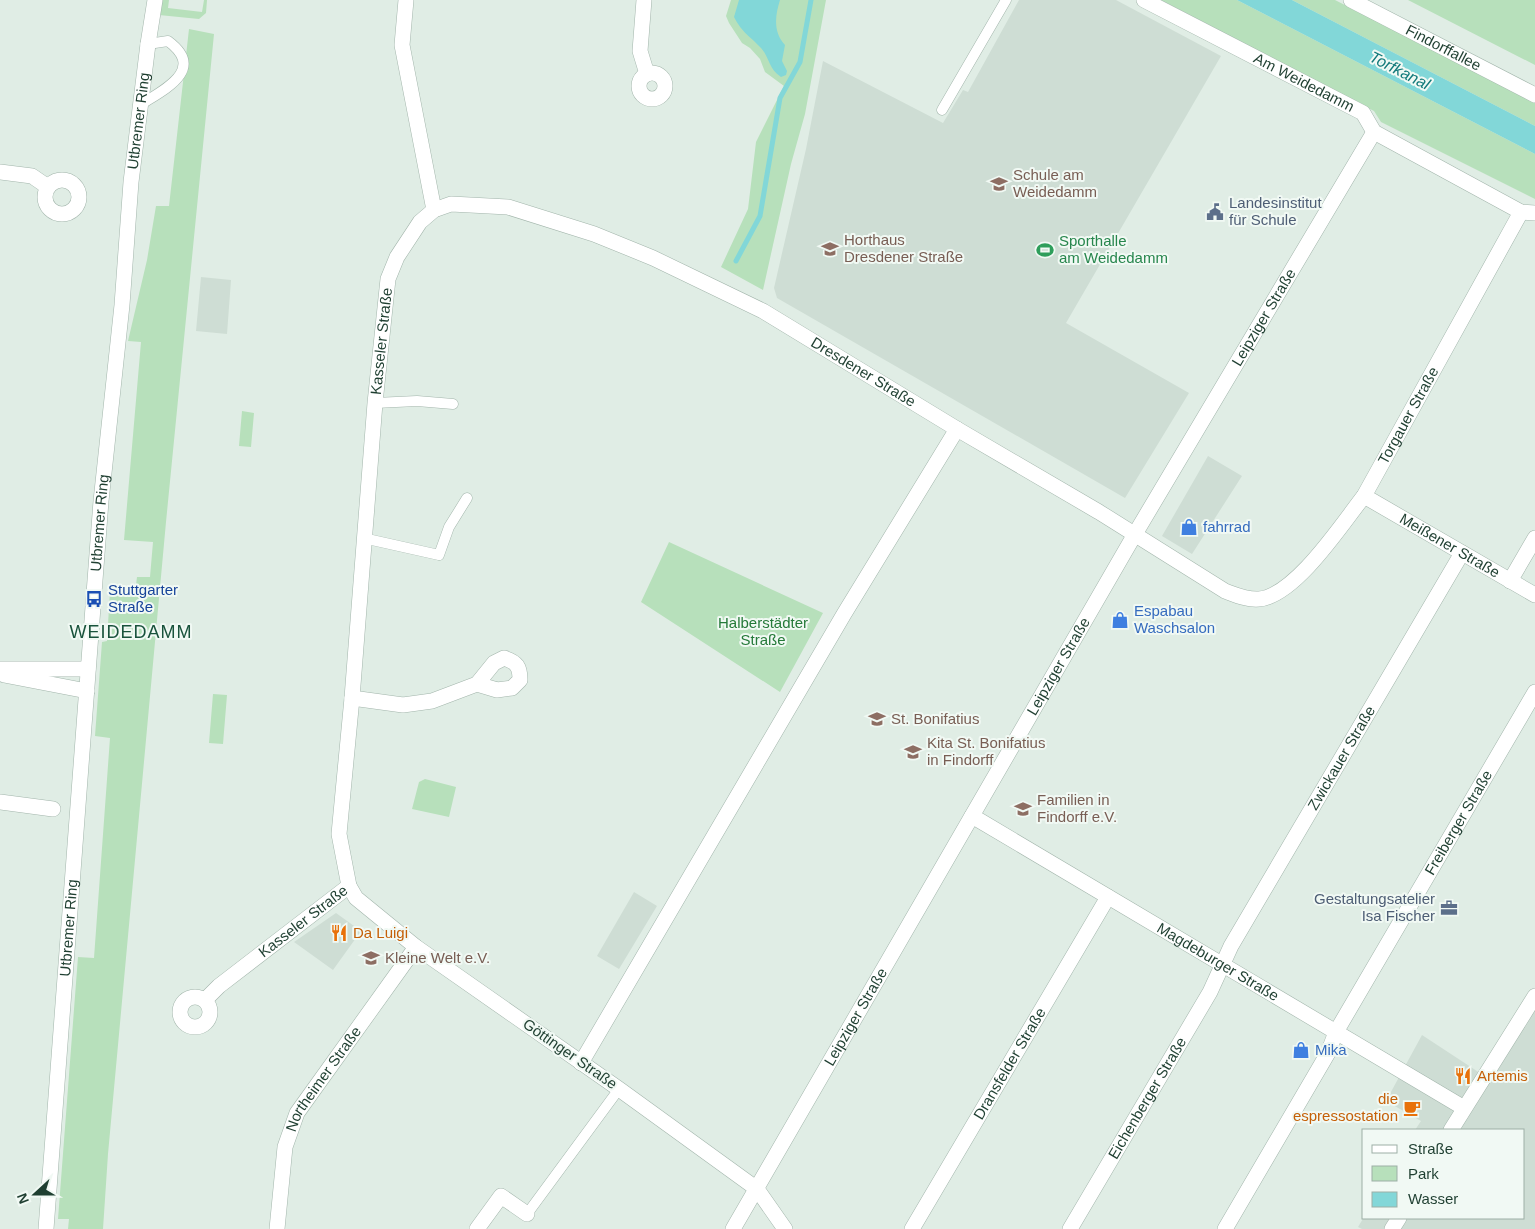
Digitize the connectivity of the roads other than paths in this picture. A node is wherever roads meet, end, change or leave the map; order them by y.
1 (155, 0) edge
2 (406, 0) edge
3 (644, 0) edge
4 (1006, 0) edge
5 (1144, 0) edge
6 (1351, 0) edge
7 (148, 44) junction
8 (647, 74) dead end
9 (1535, 94) edge
10 (140, 105) junction
11 (942, 110) dead end
12 (1374, 132) junction
13 (0, 172) edge
14 (48, 187) dead end
15 (434, 210) junction
16 (1528, 213) edge
17 (375, 403) junction
18 (453, 404) dead end
19 (957, 429) junction
20 (1364, 496) junction
21 (467, 498) dead end
22 (1136, 534) junction
23 (363, 538) junction
24 (1535, 538) edge
25 (1462, 553) junction
26 (1510, 580) junction
27 (1535, 595) edge
28 (1269, 597) joint
29 (0, 669) edge
30 (88, 669) junction
31 (0, 674) edge
32 (477, 684) dead end
33 (87, 691) junction
34 (1535, 692) edge
35 (352, 698) junction
36 (0, 802) edge
37 (53, 809) dead end
38 (972, 816) junction
39 (349, 886) junction
40 (1108, 897) junction
41 (416, 947) junction
42 (1222, 965) junction
43 (1535, 996) edge
44 (205, 1000) dead end
45 (1336, 1032) junction
46 (582, 1063) junction
47 (619, 1089) junction
48 (1464, 1108) junction
49 (1452, 1129) edge
50 (757, 1188) junction
51 (527, 1214) joint
52 (46, 1229) edge
53 (277, 1229) edge
54 (477, 1229) edge
55 (733, 1229) edge
56 (785, 1229) edge
57 (912, 1229) edge
58 (1070, 1229) edge
59 (1225, 1229) edge

1 - 7 street, Utbremer Ring
2 - 15 street
3 - 8 street
4 - 11 lane
5 - 12 street, Am Weidedamm
6 - 9 street, Findorffallee
7 - 10 street, Utbremer Ring
7 - 10 lane
10 - 30 street, Utbremer Ring
12 - 16 street, Am Weidedamm
12 - 22 street, Leipziger Straße
13 - 14 street
15 - 17 street, Kasseler Straße
15 - 19 street, Dresdener Straße
16 - 20 street, Torgauer Straße
17 - 18 lane
17 - 23 street, Kasseler Straße
19 - 22 street, Dresdener Straße
19 - 46 street
20 - 25 street, Meißener Straße
20 - 28 street, Torgauer Straße
21 - 23 lane
22 - 28 street, Dresdener Straße
22 - 38 street, Leipziger Straße
23 - 35 street, Kasseler Straße
24 - 26 street
25 - 26 street, Meißener Straße
25 - 42 street, Zwickauer Straße
26 - 27 street, Meißener Straße
29 - 30 street
30 - 33 street, Utbremer Ring
31 - 33 street
32 - 35 street
33 - 52 street, Utbremer Ring
34 - 45 street, Freiberger Straße
35 - 39 street, Kasseler Straße
36 - 37 street
38 - 40 street, Magdeburger Straße
38 - 50 street, Leipziger Straße
39 - 41 street, Göttinger Straße
39 - 44 street, Kasseler Straße
40 - 42 street, Magdeburger Straße
40 - 57 street, Dransfelder Straße
41 - 46 street, Göttinger Straße
41 - 53 street, Northeimer Straße
42 - 45 street, Magdeburger Straße
42 - 58 street, Eichenberger Straße
43 - 48 street
45 - 48 street, Magdeburger Straße
45 - 59 street, Freiberger Straße
46 - 47 street, Göttinger Straße
47 - 50 street, Göttinger Straße
47 - 51 lane
48 - 49 street
50 - 55 street, Leipziger Straße
50 - 56 street, Göttinger Straße
51 - 54 street

